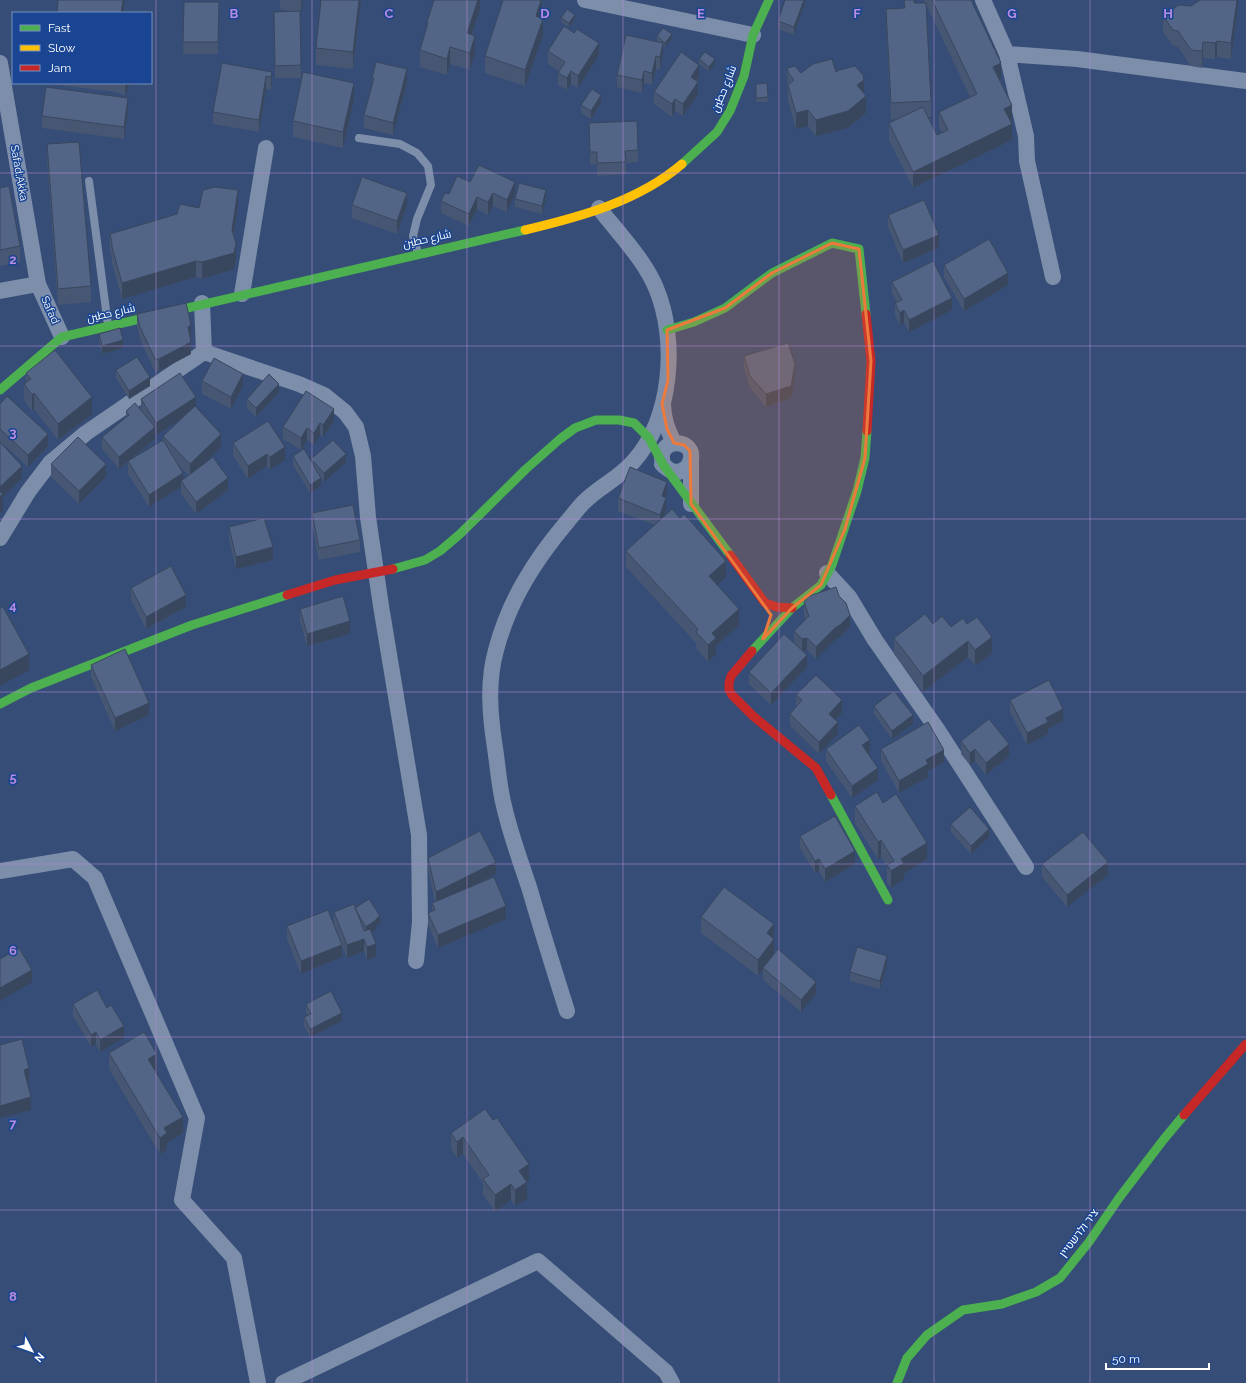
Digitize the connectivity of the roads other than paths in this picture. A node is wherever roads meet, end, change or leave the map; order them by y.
1 (769, 0) edge
2 (983, 0) edge
3 (595, 1) edge
4 (754, 35) junction
5 (1008, 54) junction
6 (0, 63) edge
7 (1246, 81) edge
8 (359, 138) dead end
9 (266, 148) dead end
10 (89, 181) dead end
11 (599, 208) junction
12 (418, 253) junction
13 (1053, 277) dead end
14 (38, 284) junction
15 (0, 291) edge
16 (242, 294) junction
17 (202, 303) junction
18 (108, 326) junction
19 (667, 330) junction
20 (62, 337) junction
21 (204, 352) junction
22 (0, 390) edge
23 (662, 404) junction
24 (649, 438) junction
25 (674, 443) junction
26 (691, 461) junction
27 (633, 463) junction
28 (664, 466) junction
29 (692, 504) junction
30 (0, 538) edge
31 (376, 571) junction
32 (827, 573) junction
33 (765, 603) junction
34 (792, 608) junction
35 (763, 639) junction
36 (0, 704) edge
37 (1026, 867) dead end
38 (0, 871) edge
39 (888, 900) dead end
40 (416, 961) dead end
41 (566, 1011) dead end
42 (1246, 1044) edge
43 (258, 1383) edge
44 (283, 1383) edge
45 (672, 1383) edge
46 (897, 1383) edge

1 - 4 street, شارع حطين
2 - 5 street
3 - 4 street
4 - 11 street, شارع حطين
5 - 7 street
5 - 13 street
6 - 14 street, Safad;Akka
8 - 12 lane
9 - 16 street
10 - 18 lane
11 - 12 street, شارع حطين
11 - 19 street
12 - 16 street, شارع حطين
14 - 15 street
14 - 20 street, Safad
16 - 17 street, شارع حطين
17 - 18 street, شارع حطين
17 - 21 street
18 - 20 street, شارع حطين
19 - 23 street
19 - 32 street
20 - 22 street, شارع حطين
21 - 30 street
21 - 31 street
23 - 24 street
23 - 25 street
24 - 25 street
24 - 27 street
24 - 28 street
24 - 31 street
25 - 26 street
25 - 28 street
26 - 28 street
26 - 29 street
27 - 28 street
27 - 41 street
28 - 29 street
29 - 33 street
31 - 36 street
31 - 40 street
32 - 34 street
32 - 37 street
33 - 34 street
33 - 35 street
34 - 35 street
35 - 39 street
38 - 43 street
42 - 46 street, ציר ולרשטיין
44 - 45 street

